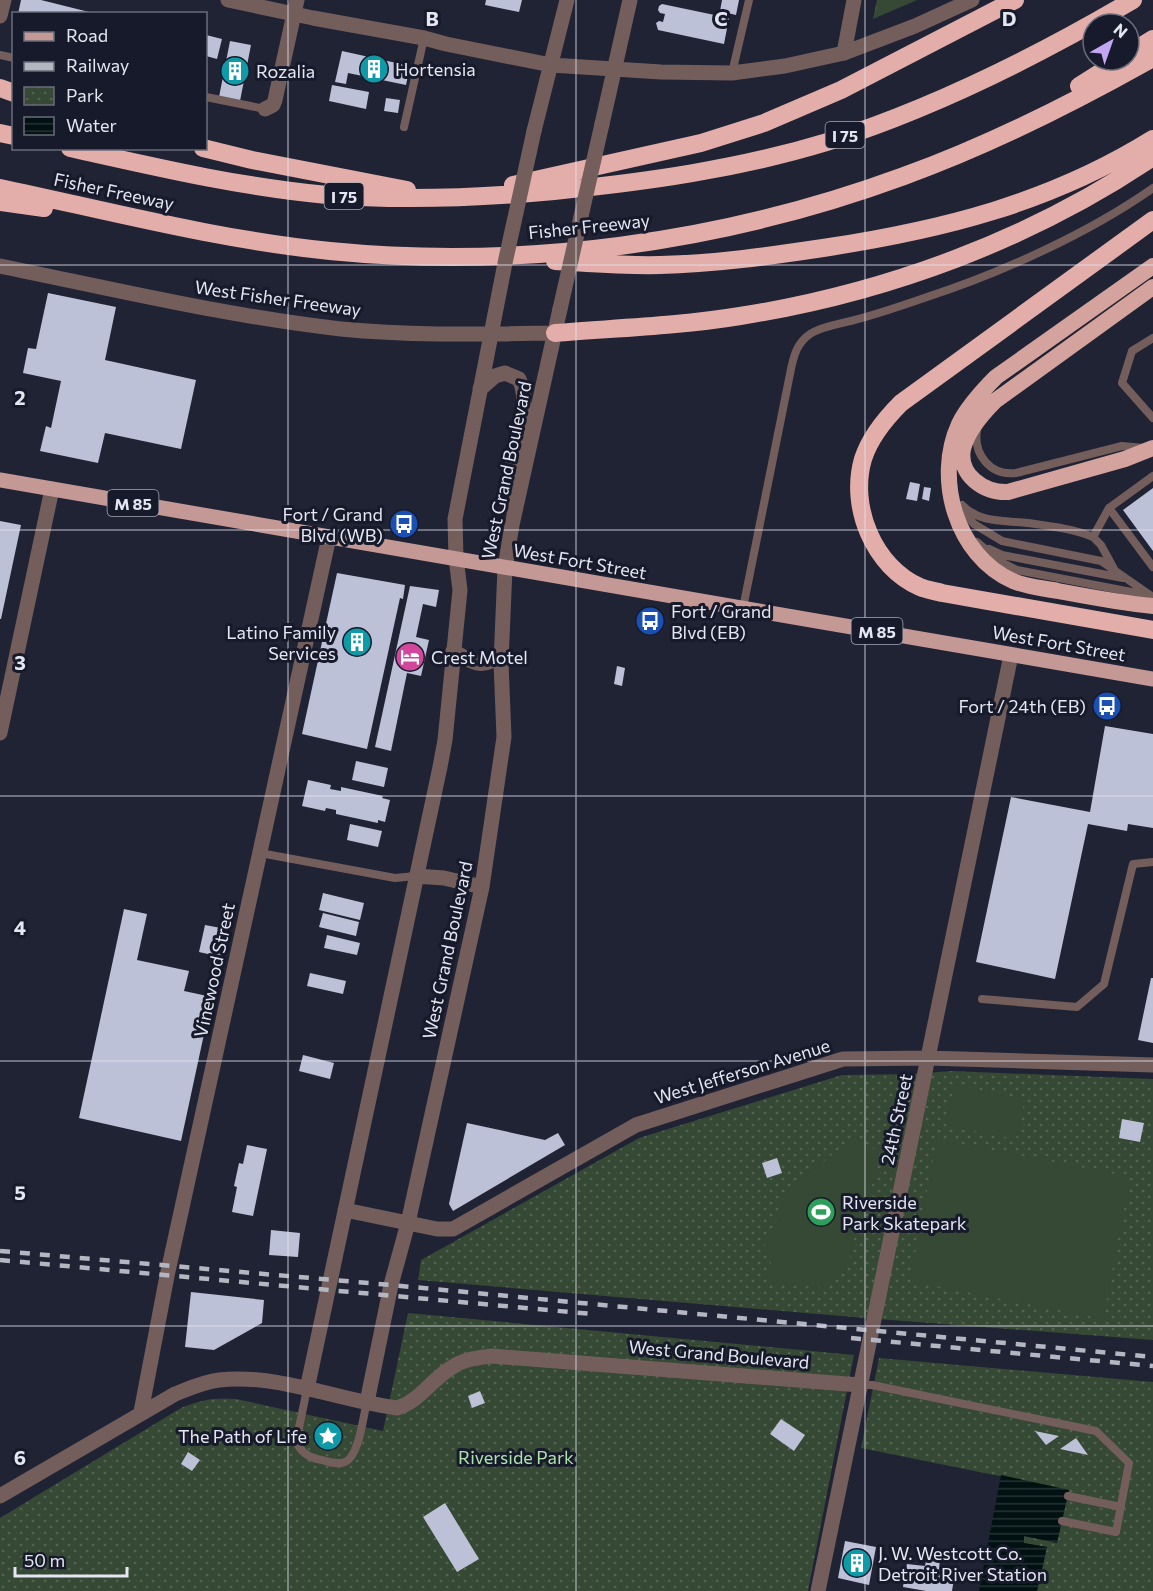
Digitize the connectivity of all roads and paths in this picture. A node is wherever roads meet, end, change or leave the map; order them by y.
1 (4, 0) edge
2 (228, 0) edge
3 (567, 0) edge
4 (630, 0) edge
5 (748, 0) edge
6 (855, 0) edge
7 (972, 0) edge
8 (1015, 0) edge
9 (1114, 0) edge
10 (1133, 0) edge
11 (295, 7) edge
12 (0, 16) edge
13 (424, 38) junction
14 (1056, 44) junction
15 (844, 53) junction
16 (1153, 58) edge
17 (550, 65) junction
18 (613, 69) junction
19 (1101, 72) edge
20 (732, 73) junction
21 (207, 97) edge
22 (265, 110) joint
23 (404, 127) dead end
24 (999, 137) junction
25 (1153, 139) edge
26 (207, 149) edge
27 (79, 150) edge
28 (1153, 157) edge
29 (0, 188) edge
30 (1153, 188) edge
31 (460, 197) junction
32 (0, 202) edge
33 (115, 213) junction
34 (1146, 225) edge
35 (466, 256) junction
36 (0, 266) edge
37 (1153, 266) edge
38 (1153, 287) edge
39 (555, 333) junction
40 (491, 334) junction
41 (1153, 338) edge
42 (480, 390) junction
43 (1153, 418) edge
44 (1153, 448) edge
45 (1153, 476) edge
46 (0, 480) edge
47 (949, 481) junction
48 (52, 489) junction
49 (1132, 491) junction
50 (1138, 499) dead end
51 (1109, 508) junction
52 (957, 515) junction
53 (512, 525) junction
54 (329, 537) junction
55 (1093, 537) junction
56 (456, 558) junction
57 (505, 567) junction
58 (1153, 567) edge
59 (1119, 573) junction
60 (1131, 582) junction
61 (1153, 597) edge
62 (1153, 606) edge
63 (743, 608) junction
64 (1153, 630) edge
65 (453, 651) junction
66 (502, 654) junction
67 (1011, 655) junction
68 (1153, 680) edge
69 (0, 733) edge
70 (260, 853) junction
71 (1153, 862) edge
72 (416, 876) junction
73 (482, 887) junction
74 (982, 999) dead end
75 (928, 1058) junction
76 (1153, 1065) edge
77 (345, 1210) junction
78 (408, 1223) junction
79 (861, 1385) junction
80 (307, 1389) junction
81 (367, 1402) junction
82 (141, 1413) junction
83 (0, 1496) edge
84 (1068, 1496) dead end
85 (1121, 1507) junction
86 (1062, 1521) dead end
87 (818, 1591) edge

1 - 12 street
2 - 11 street
3 - 17 street, West Grand Boulevard
4 - 18 street, West Grand Boulevard
5 - 20 lane
6 - 15 street
7 - 15 street
8 - 31 highway
9 - 14 highway
10 - 14 highway, Fisher Freeway / I 75
11 - 13 street
11 - 22 street
13 - 17 street
13 - 23 lane
14 - 31 highway, Fisher Freeway / I 75
15 - 20 street
16 - 24 highway, Fisher Freeway
17 - 18 street
17 - 40 street, West Grand Boulevard, bridge
18 - 20 street
18 - 39 street, West Grand Boulevard, bridge
19 - 24 highway
21 - 22 lane
24 - 35 highway, Fisher Freeway
25 - 35 highway
26 - 31 highway
27 - 31 highway, Fisher Freeway / I 75
28 - 39 highway
29 - 33 highway, Fisher Freeway
30 - 63 lane
32 - 33 highway
33 - 35 highway, Fisher Freeway
34 - 64 highway
36 - 40 street, West Fisher Freeway
37 - 47 highway
38 - 44 highway
39 - 40 street, West Fisher Freeway
39 - 53 street, West Grand Boulevard
40 - 42 street, West Grand Boulevard
41 - 43 lane
42 - 53 street
42 - 56 street, West Grand Boulevard
45 - 49 lane
46 - 48 main road, West Fort Street / M 85
47 - 52 highway
47 - 55 lane
47 - 59 lane
48 - 54 main road, West Fort Street / M 85
48 - 69 street
49 - 50 lane
49 - 51 lane
51 - 55 lane
51 - 58 lane
52 - 60 lane
52 - 61 lane
52 - 62 highway
53 - 57 street, West Grand Boulevard
54 - 56 main road, West Fort Street / M 85
54 - 70 street, Vinewood Street
55 - 59 lane
56 - 57 main road, West Fort Street / M 85
56 - 65 street, West Grand Boulevard
57 - 63 main road, West Fort Street / M 85
57 - 66 street, West Grand Boulevard
59 - 60 lane
60 - 61 lane
63 - 67 main road, West Fort Street / M 85
65 - 66 street
65 - 72 street, West Grand Boulevard
66 - 73 street, West Grand Boulevard
67 - 68 main road, West Fort Street / M 85
67 - 75 street, 24th Street
70 - 72 lane
70 - 82 street, Vinewood Street
71 - 74 lane
72 - 73 street
72 - 77 street, West Grand Boulevard
73 - 78 street, West Grand Boulevard
75 - 76 street, West Jefferson Avenue
75 - 78 street, West Jefferson Avenue
75 - 79 street, 24th Street
77 - 78 street, West Jefferson Avenue
77 - 80 street, West Grand Boulevard
78 - 81 street, West Grand Boulevard
79 - 81 street, West Grand Boulevard
79 - 85 lane
79 - 87 street, 24th Street
80 - 81 street
80 - 81 lane
80 - 82 street
82 - 83 street
84 - 85 lane
85 - 86 lane

